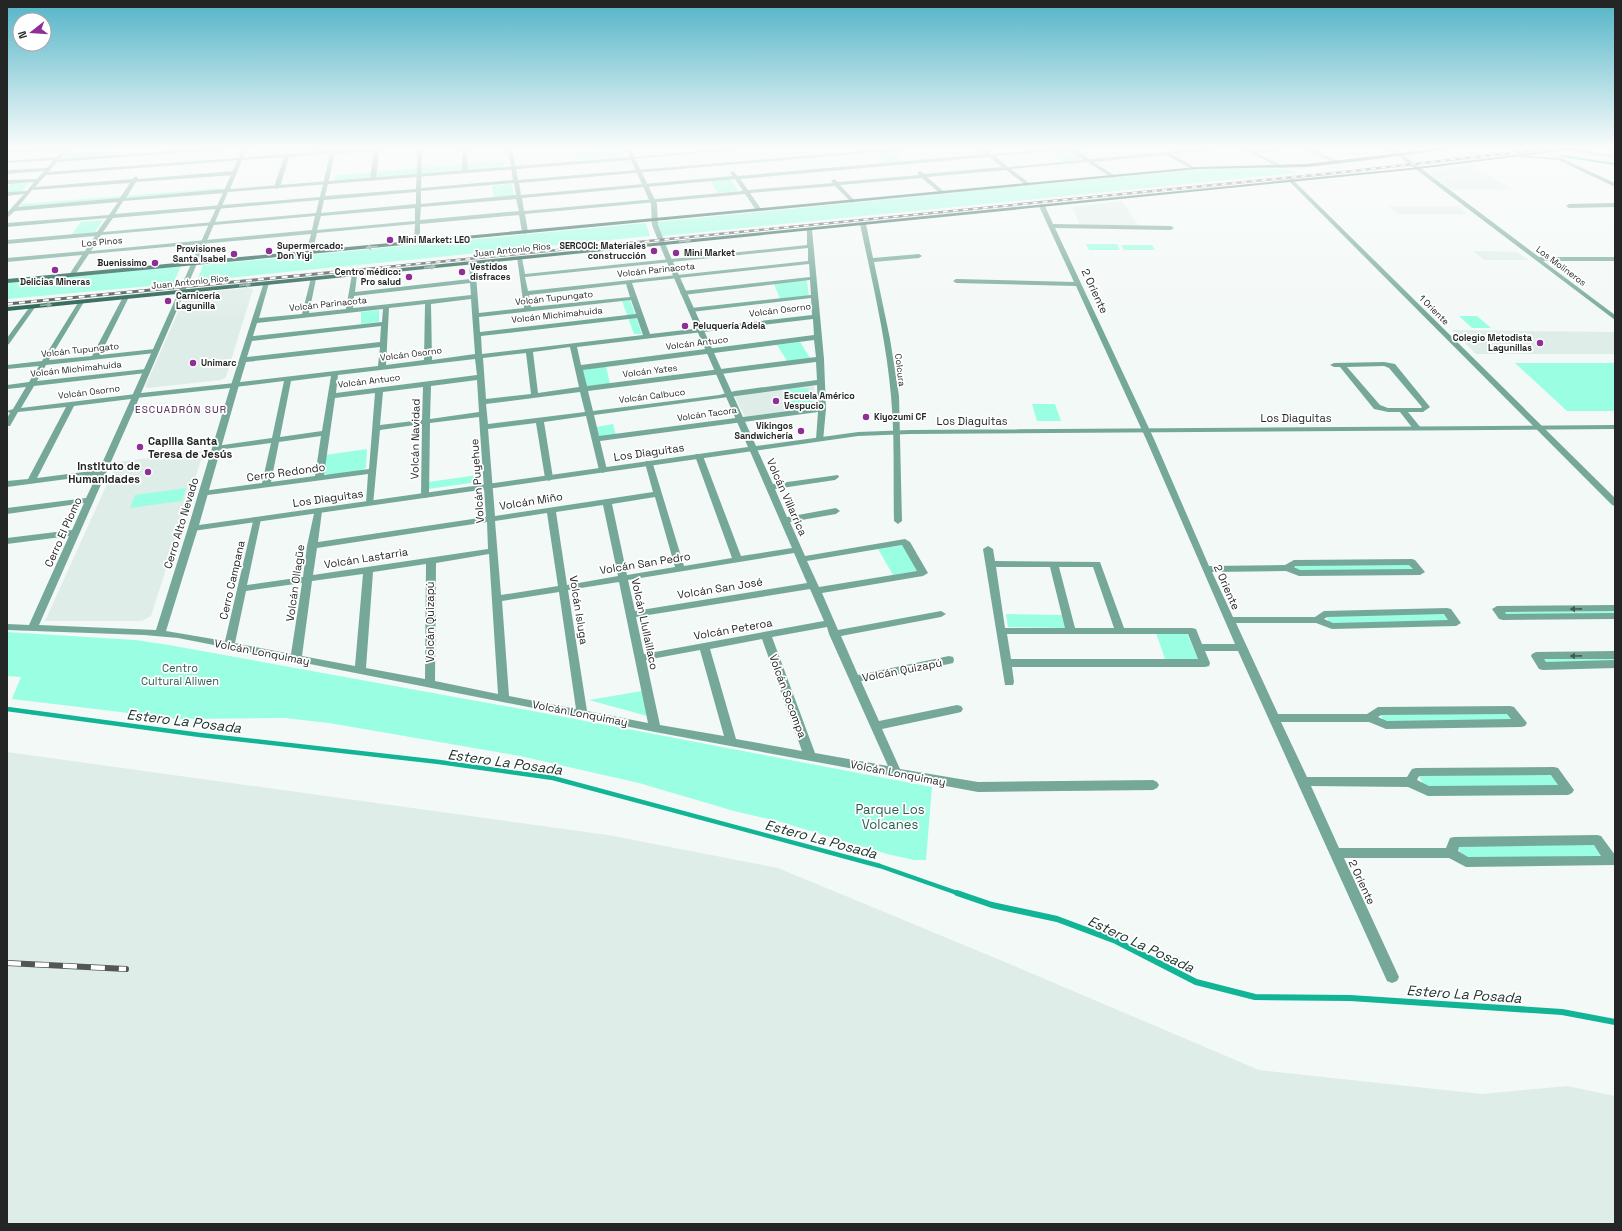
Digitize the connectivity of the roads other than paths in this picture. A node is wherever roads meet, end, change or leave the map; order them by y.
1 (39, 205) edge
2 (117, 205) edge
3 (238, 205) edge
4 (320, 205) edge
5 (424, 205) edge
6 (520, 205) edge
7 (598, 205) edge
8 (655, 205) edge
9 (755, 205) edge
10 (801, 205) edge
11 (1048, 205) edge
12 (1317, 205) edge
13 (1466, 205) edge
14 (7, 206) edge
15 (418, 206) junction
16 (1042, 206) junction
17 (1569, 206) dead end
18 (1615, 206) edge
19 (16, 207) junction
20 (218, 207) junction
21 (758, 210) junction
22 (521, 213) junction
23 (318, 214) junction
24 (7, 216) edge
25 (110, 216) junction
26 (654, 220) junction
27 (418, 222) junction
28 (211, 224) junction
29 (863, 224) junction
30 (7, 225) edge
31 (1053, 226) junction
32 (1170, 228) dead end
33 (809, 229) junction
34 (314, 232) junction
35 (525, 232) junction
36 (99, 234) junction
37 (7, 242) edge
38 (203, 242) junction
39 (417, 242) junction
40 (662, 244) junction
41 (811, 246) junction
42 (87, 252) junction
43 (309, 253) junction
44 (919, 256) dead end
45 (519, 258) junction
46 (1537, 259) junction
47 (1615, 259) edge
48 (7, 260) edge
49 (872, 260) junction
50 (669, 261) junction
51 (812, 262) junction
52 (193, 263) junction
53 (472, 263) junction
54 (354, 274) junction
55 (72, 275) junction
56 (522, 276) junction
57 (676, 277) junction
58 (313, 278) junction
59 (814, 278) junction
60 (7, 281) edge
61 (473, 281) junction
62 (956, 281) dead end
63 (628, 282) junction
64 (266, 283) junction
65 (1079, 284) junction
66 (181, 292) junction
67 (525, 293) junction
68 (683, 293) junction
69 (351, 294) junction
70 (815, 296) junction
71 (126, 297) junction
72 (474, 297) junction
73 (634, 298) junction
74 (81, 302) junction
75 (428, 302) junction
76 (32, 306) junction
77 (386, 306) junction
78 (7, 309) edge
79 (349, 310) junction
80 (528, 310) junction
81 (691, 310) junction
82 (305, 315) junction
83 (476, 315) junction
84 (640, 316) junction
85 (817, 316) junction
86 (1615, 318) edge
87 (254, 321) junction
88 (385, 324) junction
89 (18, 327) junction
90 (7, 328) edge
91 (700, 330) junction
92 (477, 334) junction
93 (647, 336) junction
94 (818, 337) junction
95 (249, 339) junction
96 (7, 343) edge
97 (384, 344) junction
98 (573, 345) junction
99 (528, 350) junction
100 (156, 351) junction
101 (709, 351) junction
102 (479, 356) junction
103 (95, 357) junction
104 (820, 359) junction
105 (242, 360) junction
106 (428, 362) junction
107 (44, 363) junction
108 (1334, 365) dead end
109 (1342, 365) junction
110 (7, 367) edge
111 (382, 367) junction
112 (578, 368) junction
113 (146, 371) junction
114 (718, 372) junction
115 (335, 373) junction
116 (480, 377) junction
117 (288, 378) junction
118 (821, 382) junction
119 (31, 384) junction
120 (427, 384) junction
121 (235, 385) junction
122 (7, 387) edge
123 (583, 389) junction
124 (378, 390) junction
125 (535, 395) junction
126 (728, 395) junction
127 (136, 396) junction
128 (332, 396) junction
129 (482, 402) junction
130 (71, 404) junction
131 (822, 409) junction
132 (1402, 410) junction
133 (11, 411) edge
134 (483, 414) junction
135 (589, 414) junction
136 (540, 420) junction
137 (740, 420) junction
138 (426, 421) junction
139 (7, 424) edge
140 (484, 427) junction
141 (1615, 427) edge
142 (376, 428) junction
143 (1417, 428) junction
144 (1540, 428) junction
145 (1146, 430) junction
146 (326, 433) junction
147 (896, 433) junction
148 (595, 439) junction
149 (820, 439) junction
150 (275, 440) junction
151 (216, 448) junction
152 (753, 449) junction
153 (699, 456) junction
154 (649, 463) junction
155 (603, 470) junction
156 (372, 471) junction
157 (102, 472) junction
158 (835, 477) dead end
159 (319, 478) junction
160 (549, 478) junction
161 (31, 481) junction
162 (7, 484) edge
163 (266, 485) junction
164 (488, 486) junction
165 (770, 487) junction
166 (203, 494) junction
167 (658, 494) junction
168 (426, 495) junction
169 (90, 500) junction
170 (607, 502) junction
171 (1615, 502) edge
172 (370, 503) junction
173 (551, 510) junction
174 (318, 511) junction
175 (7, 512) edge
176 (836, 512) dead end
177 (258, 519) junction
178 (491, 519) junction
179 (784, 520) junction
180 (898, 521) dead end
181 (193, 528) junction
182 (76, 532) junction
183 (7, 541) edge
184 (312, 546) junction
185 (988, 549) dead end
186 (493, 551) junction
187 (800, 555) junction
188 (431, 560) junction
189 (738, 560) junction
190 (990, 564) junction
191 (1054, 564) junction
192 (1287, 568) junction
193 (680, 569) junction
194 (1206, 569) junction
195 (368, 570) junction
196 (923, 573) joint
197 (623, 578) junction
198 (307, 579) junction
199 (563, 588) junction
200 (814, 588) junction
201 (242, 589) junction
202 (497, 599) junction
203 (1615, 608) edge
204 (941, 614) dead end
205 (631, 615) junction
206 (1615, 616) edge
207 (1229, 620) junction
208 (1317, 620) junction
209 (830, 623) junction
210 (7, 627) edge
211 (33, 628) junction
212 (1001, 630) junction
213 (1071, 631) junction
214 (1120, 631) junction
215 (160, 633) junction
216 (834, 634) junction
217 (766, 635) junction
218 (229, 645) junction
219 (704, 646) junction
220 (1198, 647) junction
221 (1242, 648) junction
222 (1615, 655) edge
223 (296, 658) junction
224 (640, 658) junction
225 (949, 660) dead end
226 (1006, 663) junction
227 (1615, 664) edge
228 (360, 670) junction
229 (854, 679) junction
230 (1009, 682) dead end
231 (430, 684) junction
232 (504, 698) junction
233 (957, 709) dead end
234 (582, 714) junction
235 (1274, 718) junction
236 (1370, 718) junction
237 (875, 726) junction
238 (655, 728) junction
239 (731, 742) junction
240 (810, 756) junction
241 (896, 772) junction
242 (1303, 781) junction
243 (1410, 782) junction
244 (1153, 785) dead end
245 (1335, 853) junction
246 (1451, 853) junction
247 (1392, 977) dead end

1 - 19 street
2 - 25 street
3 - 20 street
4 - 23 street
5 - 15 street
6 - 22 street
7 - 22 street, Los Pinos
8 - 26 street, Volcán Villarrica
9 - 21 street
10 - 21 main road
11 - 16 main road, Juan Antonio Ríos
12 - 144 street, 1 Oriente
13 - 46 street, Los Molineros
14 - 19 street
15 - 23 street
15 - 27 street
16 - 29 main road, Juan Antonio Ríos
16 - 31 street, 2 Oriente
17 - 18 street
19 - 24 street
20 - 25 street
20 - 28 street, Cerro El Plomo
21 - 26 main road
22 - 27 street, Los Pinos
22 - 35 street
23 - 28 street
23 - 34 street
25 - 30 street
25 - 36 street
26 - 35 main road
26 - 40 street, Volcán Villarrica
27 - 34 street, Los Pinos
27 - 39 street
28 - 36 street
28 - 38 street, Cerro El Plomo
29 - 33 main road, Juan Antonio Ríos
29 - 49 street, Colcura
31 - 32 street
31 - 65 street, 2 Oriente
40 -> 33 main road, Juan Antonio Ríos
33 - 41 street
34 - 38 street, Los Pinos
34 - 43 street
35 - 39 main road
36 - 37 street
36 - 42 street
38 - 42 street, Los Pinos
38 - 52 street, Cerro El Plomo
39 -> 43 main road
40 - 45 main road, Juan Antonio Ríos
40 - 50 street, Volcán Villarrica
41 - 50 street
41 - 51 street
42 - 48 street, Los Pinos
42 - 55 street
43 - 52 main road
44 - 49 street
45 - 53 main road, Juan Antonio Ríos
45 - 56 street
46 - 47 street
46 - 86 street, Los Molineros
49 - 147 street, Colcura
50 - 56 street
50 - 57 street, Volcán Villarrica
51 - 57 street, Volcán Parinacota
51 - 59 street
52 - 55 main road
52 - 66 street, Cerro El Plomo
54 -> 53 main road, Juan Antonio Ríos
53 - 61 street, Volcán Puyehue
54 - 58 main road, Juan Antonio Ríos
54 - 69 street
55 - 60 main road
56 - 67 street
57 - 63 street, Volcán Parinacota
57 - 68 street, Volcán Villarrica
58 - 64 main road, Juan Antonio Ríos
58 - 82 street
59 - 68 street
59 - 70 street
61 - 69 street
61 - 72 street, Volcán Puyehue
62 - 65 street
63 - 67 street, Volcán Parinacota
63 - 73 street
66 -> 64 main road, Juan Antonio Ríos
64 - 87 street, Cerro Alto Nevado
65 - 145 street, 2 Oriente
66 - 71 main road, Juan Antonio Ríos
66 - 100 street, Cerro El Plomo
67 - 80 street
68 - 81 street, Volcán Villarrica
69 - 79 street
70 - 81 street
70 - 85 street
71 - 74 main road, Juan Antonio Ríos
71 - 103 street
72 - 75 street, Volcán Parinacota
72 - 83 street, Volcán Puyehue
73 - 80 street, Volcán Tupungato
73 - 84 street
76 -> 74 main road, Juan Antonio Ríos
74 - 107 street
75 - 77 street, Volcán Parinacota
75 - 106 street
76 - 78 main road, Juan Antonio Ríos
76 - 89 street
77 - 79 street, Volcán Parinacota
77 - 88 street
79 - 82 street, Volcán Parinacota
80 - 83 street, Volcán Tupungato
81 - 91 street, Volcán Villarrica
82 - 87 street, Volcán Parinacota
83 - 92 street, Volcán Puyehue
84 - 92 street, Volcán Michimahuida
84 - 93 street
85 - 91 street, Volcán Osorno
85 - 94 street
87 - 95 street, Cerro Alto Nevado
88 - 95 street
88 - 97 street
89 - 90 street
89 - 96 street
91 - 93 street, Volcán Osorno
91 - 101 street, Volcán Villarrica
92 - 102 street, Volcán Puyehue
93 - 98 street, Volcán Osorno
94 - 101 street, Volcán Antuco
94 - 104 street
95 - 105 street, Cerro Alto Nevado
97 - 105 street
97 - 111 street
98 - 99 street, Volcán Osorno
98 - 112 street
99 - 102 street, Volcán Osorno
99 - 125 street
100 - 103 street, Volcán Tupungato
100 - 113 street, Cerro El Plomo
101 - 112 street, Volcán Antuco
101 - 114 street, Volcán Villarrica
102 - 106 street, Volcán Osorno
102 - 116 street, Volcán Puyehue
103 - 107 street, Volcán Tupungato
104 - 114 street, Volcán Yates
104 - 118 street
105 - 121 street, Cerro Alto Nevado
106 - 111 street, Volcán Osorno
107 - 110 street, Volcán Tupungato
107 - 119 street
108 - 109 street
109 - 132 street
109 - 132 street
111 - 115 street, Volcán Osorno
112 - 123 street
113 - 119 street, Volcán Michimahuida
113 - 127 street, Cerro El Plomo
114 - 123 street, Volcán Yates
114 - 126 street, Volcán Villarrica
115 - 117 street, Volcán Osorno
115 - 128 street
116 - 120 street, Volcán Antuco
116 - 129 street, Volcán Puyehue
117 - 121 street, Volcán Osorno
117 - 150 street
118 - 126 street, Volcán Calbuco
118 - 131 street
119 - 122 street, Volcán Michimahuida
119 - 133 street
120 - 124 street, Volcán Antuco
120 - 138 street, Volcán Navidad
121 - 127 street, Volcán Osorno
121 - 151 street, Cerro Alto Nevado
123 - 125 street, Volcán Yates
123 - 135 street
124 - 128 street, Volcán Antuco
124 - 142 street
125 - 129 street, Volcán Yates
126 - 135 street, Volcán Calbuco
126 - 137 street, Volcán Villarrica
127 - 130 street, Volcán Osorno
127 - 157 street, Cerro El Plomo
128 - 146 street
129 - 134 street, Volcán Puyehue
130 - 133 street, Volcán Osorno
130 - 161 street
131 - 137 street, Volcán Tacora
131 - 149 street
132 - 143 street
133 - 139 street
134 - 138 street
134 - 140 street, Volcán Puyehue
135 - 136 street, Volcán Calbuco
135 - 148 street
136 - 140 street, Volcán Calbuco
136 - 160 street
137 - 148 street, Volcán Tacora
137 - 152 street, Volcán Villarrica
138 - 142 street
138 - 168 street, Volcán Navidad
140 - 164 street, Volcán Puyehue
141 - 144 street, Los Diaguitas
142 - 156 street
143 - 144 street, Los Diaguitas
143 - 145 street, Los Diaguitas
144 - 171 street, 1 Oriente
145 - 147 street, Los Diaguitas
145 - 194 street, 2 Oriente
146 - 150 street
146 - 159 street
147 - 149 street, Los Diaguitas
147 - 180 street, Colcura
148 - 155 street
149 - 152 street, Los Diaguitas
150 - 151 street
150 - 163 street
151 - 166 street, Cerro Alto Nevado
152 - 153 street, Los Diaguitas
152 - 165 street, Volcán Villarrica
153 - 154 street, Los Diaguitas
153 - 189 street
154 - 155 street, Los Diaguitas
154 - 167 street
155 - 160 street, Los Diaguitas
156 - 159 street, Cerro Redondo
156 - 172 street
157 - 161 street
157 - 169 street, Cerro El Plomo
158 - 165 street
159 - 163 street, Cerro Redondo
160 - 164 street, Los Diaguitas
161 - 162 street
163 - 166 street, Cerro Redondo
164 - 168 street, Los Diaguitas
164 - 178 street, Volcán Puyehue
165 - 179 street, Volcán Villarrica
166 - 181 street, Cerro Alto Nevado
167 - 170 street, Volcán Miño
167 - 193 street
168 - 172 street, Los Diaguitas
169 - 175 street
169 - 182 street, Cerro El Plomo
170 - 173 street, Volcán Miño
170 - 197 street, Volcán Llullaillaco
172 - 174 street, Los Diaguitas
173 - 178 street, Volcán Miño
173 - 199 street, Volcán Isluga
174 - 177 street, Los Diaguitas
174 - 184 street, Volcán Ollagüe
176 - 179 street
177 - 181 street, Los Diaguitas
177 - 201 street, Cerro Campana
178 - 184 street, Volcán Miño
178 - 186 street, Volcán Puyehue
179 - 187 street, Volcán Villarrica
181 - 215 street, Cerro Alto Nevado
182 - 183 street
182 - 211 street, Cerro El Plomo
184 - 198 street, Volcán Ollagüe
185 - 190 street
186 - 188 street, Volcán Lastarria
186 - 202 street, Volcán Puyehue
187 - 189 street, Volcán San Pedro
187 - 196 street, Volcán San Pedro
187 - 200 street, Volcán Villarrica
188 - 195 street, Volcán Lastarria
188 - 231 street, Volcán Quizapú
189 - 193 street, Volcán San Pedro
190 - 191 street
190 - 212 street
191 - 213 street
191 - 214 street
192 - 192 street
192 - 194 street
193 - 197 street, Volcán San Pedro
194 - 207 street, 2 Oriente
195 - 198 street, Volcán Lastarria
195 - 228 street
196 - 200 street, Volcán San José
197 - 199 street, Volcán San Pedro
197 - 205 street, Volcán Llullaillaco
198 - 201 street, Volcán Lastarria
198 - 223 street, Volcán Ollagüe
199 - 202 street, Volcán San Pedro
199 - 234 street, Volcán Isluga
200 - 205 street, Volcán San José
200 - 209 street, Volcán Villarrica
201 - 218 street, Cerro Campana
202 - 232 street, Volcán Puyehue
203 -> 206 street
204 - 216 street
205 - 224 street, Volcán Llullaillaco
207 - 208 street
207 - 221 street, 2 Oriente
208 - 208 street
209 - 216 street, Volcán Villarrica
209 - 217 street, Volcán Peteroa
210 - 211 street, Volcán Lonquimay
211 - 215 street, Volcán Lonquimay
212 - 213 street
212 - 226 street
213 - 214 street
214 - 220 street
215 - 218 street, Volcán Lonquimay
216 - 229 street, Volcán Villarrica
217 - 219 street, Volcán Peteroa
217 - 240 street, Volcán Socompa
218 - 223 street, Volcán Lonquimay
219 - 224 street, Volcán Peteroa
219 - 239 street
220 - 221 street
220 - 226 street
221 - 235 street, 2 Oriente
222 -> 227 street
223 - 228 street, Volcán Lonquimay
224 - 238 street, Volcán Llullaillaco
225 - 229 street, Volcán Quizapú
226 - 230 street
228 - 231 street, Volcán Lonquimay
229 - 237 street, Volcán Villarrica
231 - 232 street, Volcán Lonquimay
232 - 234 street, Volcán Lonquimay
233 - 237 street
234 - 238 street, Volcán Lonquimay
235 - 236 street
235 - 242 street, 2 Oriente
236 - 236 street
237 - 241 street, Volcán Villarrica
238 - 239 street, Volcán Lonquimay
239 - 240 street, Volcán Lonquimay
240 - 241 street, Volcán Lonquimay
241 - 244 street, Volcán Lonquimay
242 - 243 street
242 - 245 street, 2 Oriente
243 - 243 street
245 - 246 street
245 - 247 street, 2 Oriente
246 - 246 street

